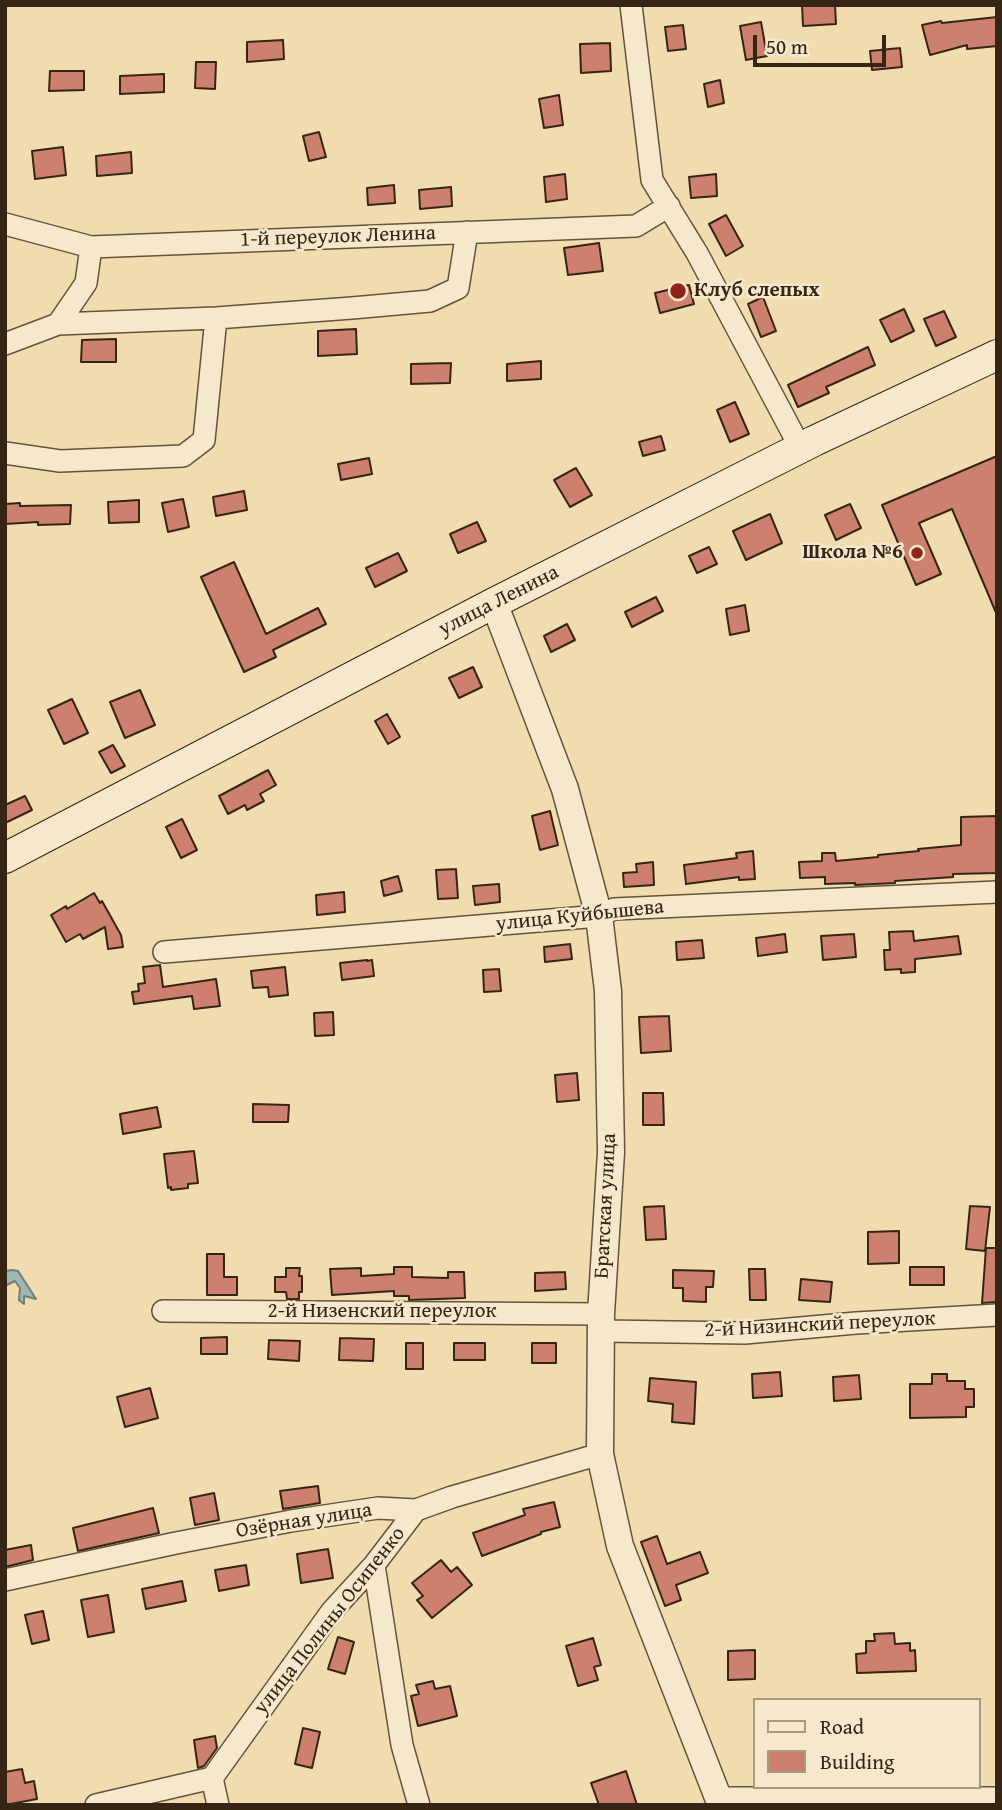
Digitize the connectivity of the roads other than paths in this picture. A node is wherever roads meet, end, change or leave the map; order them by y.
1 (631, 5) edge
2 (669, 205) junction
3 (5, 224) edge
4 (467, 232) junction
5 (91, 247) junction
6 (216, 318) junction
7 (58, 324) junction
8 (5, 344) edge
9 (997, 355) edge
10 (801, 449) junction
11 (5, 453) edge
12 (494, 603) junction
13 (5, 858) edge
14 (997, 892) edge
15 (599, 916) junction
16 (164, 952) dead end
17 (163, 1311) dead end
18 (997, 1315) edge
19 (601, 1322) junction
20 (600, 1454) junction
21 (416, 1510) junction
22 (374, 1565) junction
23 (5, 1580) edge
24 (212, 1778) junction
25 (997, 1798) edge
26 (720, 1801) edge
27 (96, 1805) edge
28 (218, 1805) edge
29 (419, 1805) edge

1 - 2 street
2 - 4 street, 1-й переулок Ленина
2 - 10 street
3 - 5 street, 1-й переулок Ленина
4 - 5 street, 1-й переулок Ленина
4 - 6 street
5 - 7 street
6 - 7 street
6 - 11 street
7 - 8 street
9 - 10 main road, улица Ленина
10 - 12 main road, улица Ленина
12 - 13 main road, улица Ленина
12 - 15 street, Братская улица
14 - 15 street, улица Куйбышева
15 - 16 street, улица Куйбышева
15 - 19 street, Братская улица
17 - 19 street, 2-й Низенский переулок
18 - 19 street, 2-й Низинский переулок
19 - 20 street, Братская улица
20 - 21 street, Озёрная улица
20 - 26 street, Братская улица
21 - 22 street, улица Полины Осипенко
21 - 23 street, Озёрная улица
22 - 24 street, улица Полины Осипенко
22 - 29 street
24 - 27 street
24 - 28 street
25 - 26 street

